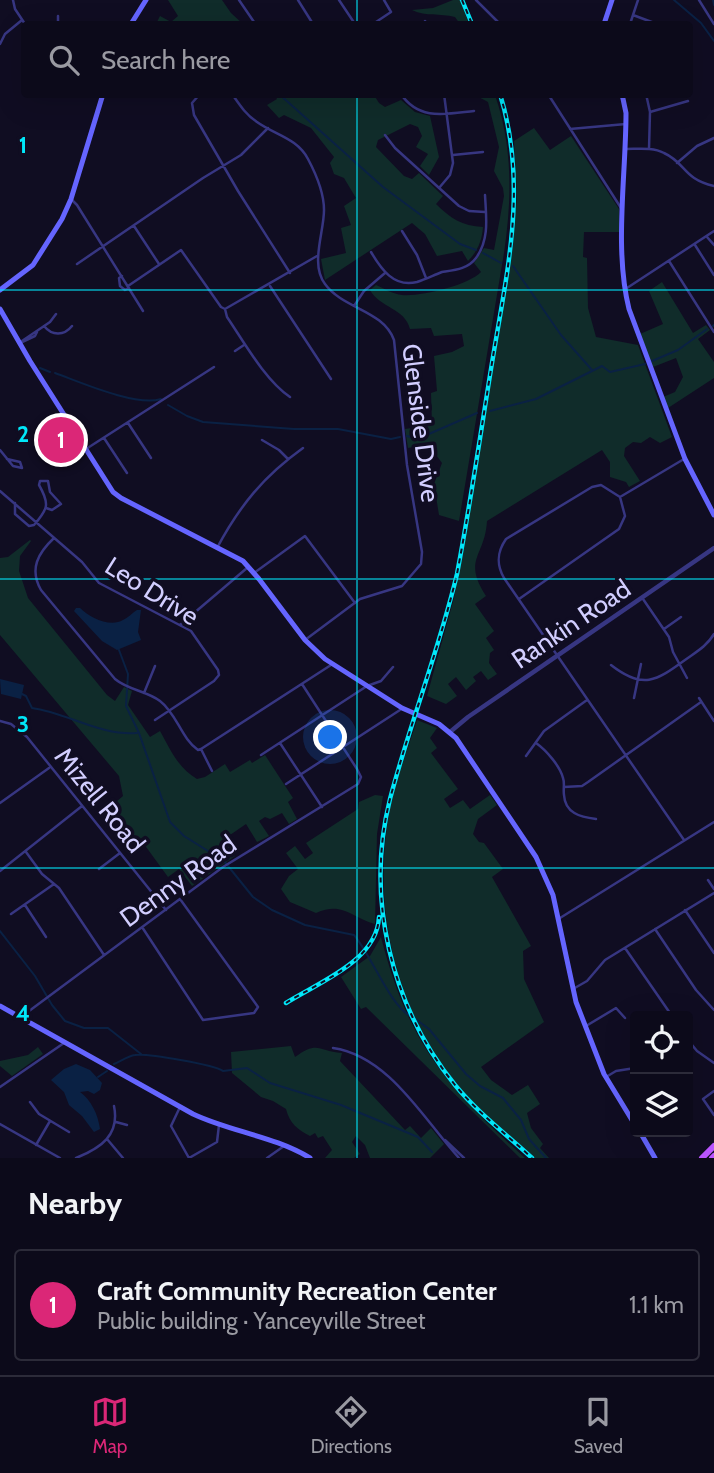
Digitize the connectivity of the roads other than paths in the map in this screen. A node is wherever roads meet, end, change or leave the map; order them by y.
1 (13, 0) edge
2 (146, 0) edge
3 (239, 0) edge
4 (298, 0) edge
5 (339, 0) edge
6 (384, 0) edge
7 (476, 0) edge
8 (612, 0) edge
9 (638, 0) edge
10 (699, 0) edge
11 (633, 15) junction
12 (58, 16) dead end
13 (22, 21) edge
14 (58, 21) edge
15 (133, 21) edge
16 (253, 21) edge
17 (311, 21) edge
18 (353, 21) edge
19 (378, 21) edge
20 (496, 21) edge
21 (605, 21) edge
22 (630, 21) edge
23 (649, 21) edge
24 (21, 23) edge
25 (714, 24) edge
26 (0, 44) edge
27 (102, 98) edge
28 (196, 98) edge
29 (235, 98) edge
30 (404, 98) edge
31 (444, 98) edge
32 (551, 98) edge
33 (623, 98) edge
34 (647, 98) edge
35 (688, 102) dead end
36 (474, 111) dead end
37 (650, 112) junction
38 (446, 114) junction
39 (626, 124) junction
40 (268, 128) junction
41 (570, 129) junction
42 (385, 135) dead end
43 (714, 138) edge
44 (626, 149) junction
45 (649, 149) junction
46 (483, 152) dead end
47 (453, 155) junction
48 (677, 163) junction
49 (223, 165) junction
50 (714, 186) edge
51 (439, 188) junction
52 (485, 195) dead end
53 (71, 200) junction
54 (623, 211) junction
55 (486, 212) junction
56 (134, 225) junction
57 (714, 230) edge
58 (402, 231) dead end
59 (706, 236) junction
60 (694, 244) junction
61 (714, 245) edge
62 (104, 246) junction
63 (371, 252) dead end
64 (318, 256) junction
65 (669, 261) junction
66 (77, 264) dead end
67 (159, 264) junction
68 (290, 272) junction
69 (385, 273) junction
70 (714, 275) edge
71 (122, 276) junction
72 (426, 278) junction
73 (269, 285) junction
74 (129, 287) junction
75 (0, 290) edge
76 (624, 290) junction
77 (355, 306) junction
78 (0, 309) edge
79 (225, 309) junction
80 (143, 311) dead end
81 (56, 314) dead end
82 (44, 326) junction
83 (72, 326) dead end
84 (714, 332) edge
85 (19, 343) junction
86 (246, 344) junction
87 (235, 351) dead end
88 (214, 367) dead end
89 (331, 379) dead end
90 (290, 397) dead end
91 (128, 423) junction
92 (104, 438) junction
93 (262, 440) dead end
94 (303, 448) dead end
95 (86, 449) junction
96 (0, 450) edge
97 (151, 458) dead end
98 (685, 458) junction
99 (7, 459) dead end
100 (288, 459) junction
101 (127, 473) dead end
102 (0, 491) edge
103 (52, 494) junction
104 (46, 497) junction
105 (620, 497) junction
106 (15, 503) junction
107 (46, 508) junction
108 (714, 515) edge
109 (36, 522) junction
110 (54, 538) junction
111 (217, 548) junction
112 (714, 548) edge
113 (248, 566) junction
114 (254, 573) junction
115 (642, 598) junction
116 (519, 599) junction
117 (355, 603) junction
118 (681, 617) dead end
119 (180, 625) junction
120 (664, 629) junction
121 (714, 634) edge
122 (304, 640) junction
123 (558, 656) junction
124 (332, 664) junction
125 (641, 664) dead end
126 (679, 664) junction
127 (611, 665) dead end
128 (156, 666) dead end
129 (393, 667) dead end
130 (687, 678) dead end
131 (637, 680) junction
132 (302, 684) junction
133 (367, 686) junction
134 (144, 694) junction
135 (634, 698) dead end
136 (588, 700) junction
137 (402, 708) junction
138 (169, 710) junction
139 (323, 716) junction
140 (155, 719) dead end
141 (0, 720) edge
142 (714, 721) edge
143 (450, 732) junction
144 (281, 743) junction
145 (536, 743) junction
146 (343, 747) junction
147 (201, 748) junction
148 (261, 755) dead end
149 (626, 755) junction
150 (526, 756) dead end
151 (50, 767) junction
152 (212, 771) dead end
153 (301, 775) junction
154 (286, 784) dead end
155 (564, 787) junction
156 (0, 803) edge
157 (82, 806) junction
158 (321, 807) junction
159 (596, 820) dead end
160 (714, 822) edge
161 (684, 841) junction
162 (26, 852) junction
163 (120, 853) junction
164 (99, 869) dead end
165 (0, 871) edge
166 (708, 880) dead end
167 (54, 884) junction
168 (714, 891) edge
169 (180, 899) junction
170 (25, 905) junction
171 (166, 909) junction
172 (685, 910) junction
173 (10, 914) dead end
174 (557, 919) junction
175 (142, 927) junction
176 (655, 929) junction
177 (46, 937) dead end
178 (625, 948) junction
179 (714, 953) edge
180 (104, 955) junction
181 (573, 989) junction
182 (0, 1006) edge
183 (714, 1010) edge
184 (668, 1011) edge
185 (21, 1017) junction
186 (625, 1018) dead end
187 (586, 1027) junction
188 (64, 1043) junction
189 (693, 1045) edge
190 (333, 1048) dead end
191 (714, 1063) edge
192 (630, 1069) edge
193 (606, 1077) junction
194 (0, 1087) edge
195 (714, 1091) edge
196 (30, 1102) dead end
197 (114, 1106) dead end
198 (180, 1107) junction
199 (714, 1115) edge
200 (630, 1117) edge
201 (50, 1121) junction
202 (116, 1122) junction
203 (0, 1124) edge
204 (127, 1125) dead end
205 (219, 1125) junction
206 (69, 1132) dead end
207 (643, 1137) edge
208 (107, 1139) junction
209 (36, 1145) junction
210 (285, 1145) junction
211 (714, 1146) edge
212 (60, 1158) edge
213 (76, 1158) edge
214 (123, 1158) edge
215 (189, 1158) edge
216 (267, 1158) edge
217 (310, 1158) edge
218 (462, 1158) edge
219 (655, 1158) edge
220 (702, 1158) edge

1 - 13 street
2 - 15 main road
3 - 16 street
4 - 17 street
5 - 18 street
6 - 19 street
7 - 20 street
8 - 21 main road
9 - 11 street
10 - 25 street
11 - 22 street
11 - 23 street
12 - 14 street
24 - 26 street
27 - 53 main road
28 - 49 street
29 - 40 street, Glenside Drive
30 - 38 street
31 - 38 street
32 - 41 street
33 - 39 main road
34 - 37 street
35 - 37 street
36 - 38 street
37 - 45 street
38 - 47 street
39 - 41 street
39 - 44 main road
40 - 49 street
40 - 64 street, Glenside Drive
41 - 54 street
42 - 51 street
43 - 48 street
44 - 45 street
44 - 54 main road
45 - 48 street
46 - 47 street
47 - 51 street
48 - 50 street
49 - 56 street
49 - 68 street
51 - 55 street
52 - 55 street
53 - 62 street
53 - 75 main road
54 - 76 main road
55 - 72 street
56 - 62 street
56 - 67 street
57 - 59 street
58 - 72 street
59 - 60 street
59 - 61 street
60 - 65 street
60 - 70 street
62 - 66 street
62 - 71 street
63 - 69 street
64 - 68 street
64 - 77 street, Glenside Drive
65 - 76 street
65 - 84 street
67 - 74 street
67 - 79 street
68 - 73 street
69 - 72 street
69 - 77 street
71 - 74 street
71 - 74 street
73 - 79 street
73 - 89 street
74 - 80 street
76 - 98 main road
77 - 117 street, Glenside Drive
78 - 85 main road
79 - 86 street
81 - 82 street
82 - 83 street
82 - 85 street
85 - 95 main road
86 - 87 street
86 - 90 street
88 - 91 street
91 - 92 street
91 - 97 street
92 - 95 street
92 - 101 street
93 - 100 street
94 - 100 street
95 - 111 main road
96 - 99 street
98 - 105 street
98 - 108 main road
100 - 111 street
102 - 106 street, Leo Drive
103 - 104 street
103 - 104 street
103 - 107 street
104 - 107 street
105 - 116 street
105 - 116 street
106 - 109 street, Leo Drive
106 - 109 street
107 - 109 street
109 - 110 street, Leo Drive
110 - 119 street, Leo Drive
110 - 134 street
111 - 113 main road
112 - 115 street, Rankin Road
113 - 114 main road
113 - 119 street
114 - 117 street
114 - 122 main road
115 - 120 street
115 - 123 street, Rankin Road
116 - 123 street
117 - 122 street, Glenside Drive
118 - 120 street
119 - 138 street, Leo Drive
120 - 126 street
121 - 126 street
122 - 124 main road
123 - 136 street
123 - 143 street, Rankin Road
124 - 132 street
124 - 133 main road
125 - 131 street
126 - 130 street
126 - 131 street
127 - 131 street
128 - 134 street
129 - 133 street
131 - 135 street
132 - 139 street
132 - 147 street
133 - 137 main road
133 - 139 street
134 - 138 street
136 - 145 street
136 - 149 street
137 - 143 main road
137 - 146 street
138 - 140 street, Leo Drive
138 - 147 street
139 - 144 street
139 - 146 street
141 - 151 street, Mizell Road
142 - 149 street
143 - 174 main road
144 - 148 street
144 - 153 street
145 - 150 street
145 - 155 street
146 - 153 street
146 - 158 street, Denny Road
147 - 152 street
149 - 155 street
149 - 161 street
151 - 156 street
151 - 157 street, Mizell Road
153 - 154 street
153 - 158 street
155 - 159 street
157 - 162 street
157 - 163 street, Mizell Road
158 - 169 street, Denny Road
160 - 161 street
161 - 174 street
162 - 165 street
162 - 167 street
163 - 164 street
163 - 171 street, Mizell Road
166 - 168 street
167 - 170 street
167 - 180 street
168 - 172 street
169 - 171 street, Denny Road
169 - 175 street
170 - 173 street
170 - 177 street
171 - 175 street, Denny Road
172 - 176 street
172 - 179 street
174 - 181 main road
175 - 180 street, Denny Road
176 - 178 street
176 - 183 street
178 - 181 street
178 - 184 street
180 - 185 street, Denny Road
181 - 187 main road
182 - 185 main road
185 - 188 main road
186 - 187 street
187 - 193 main road
188 - 194 street
188 - 198 main road
189 - 191 street
190 - 218 street
192 - 193 street
193 - 200 main road
195 - 199 street
196 - 201 street
197 - 202 street
198 - 205 main road
198 - 215 street
201 - 206 street
201 - 209 street
202 - 204 street
202 - 208 street
203 - 209 street
205 - 210 main road
205 - 215 street
207 - 219 main road
208 - 213 street
208 - 214 street
209 - 212 street
210 - 216 street
210 - 217 main road
211 - 220 main road

